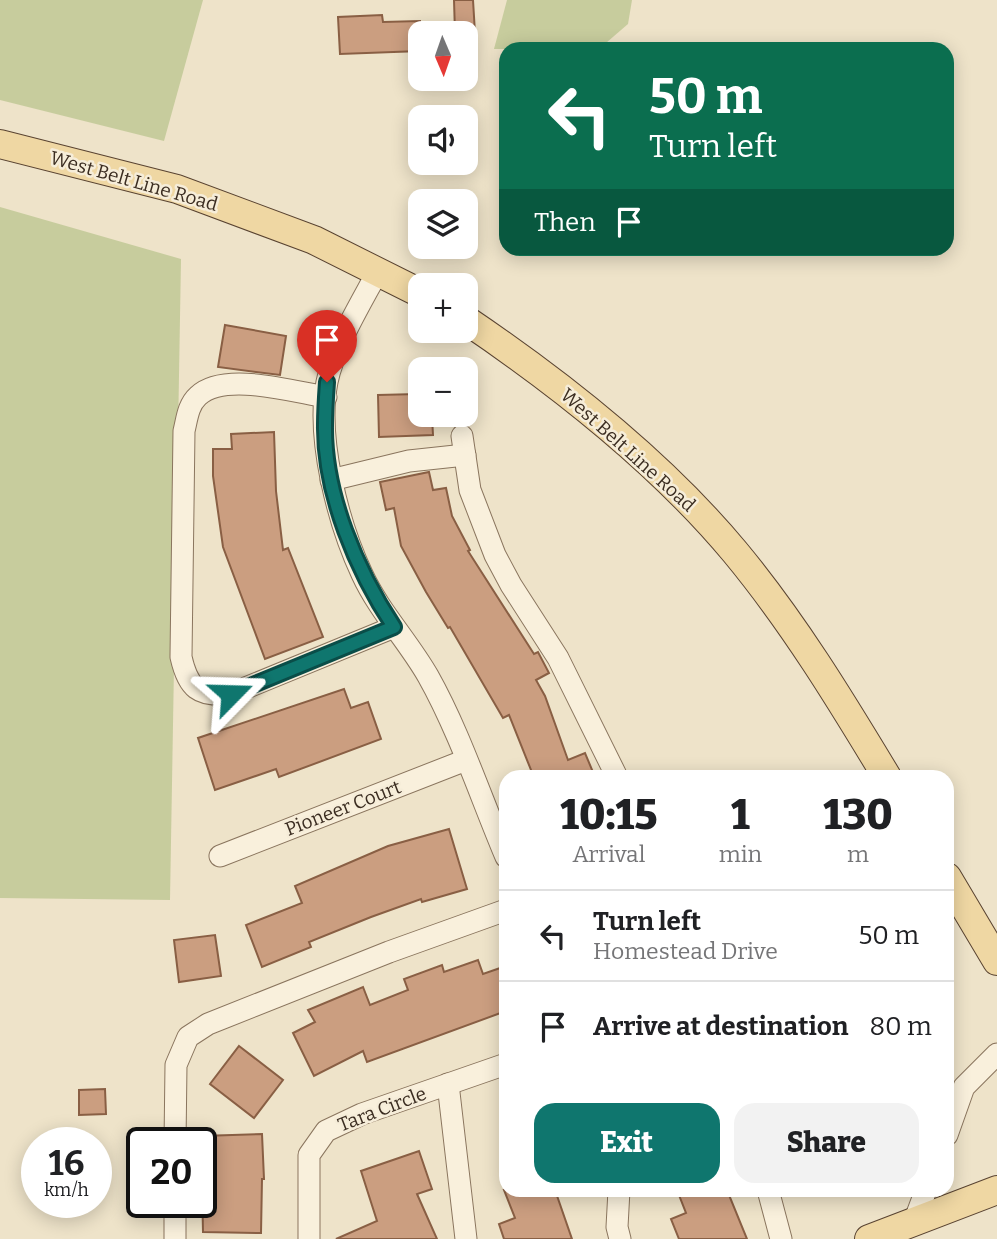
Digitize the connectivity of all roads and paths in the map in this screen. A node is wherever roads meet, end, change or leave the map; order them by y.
1 (0, 144) edge
2 (378, 271) junction
3 (408, 286) edge
4 (478, 328) edge
5 (326, 397) junction
6 (331, 480) junction
7 (394, 627) junction
8 (466, 760) junction
9 (614, 770) edge
10 (883, 770) edge
11 (499, 840) edge
12 (220, 856) dead end
13 (954, 889) edge
14 (499, 913) edge
15 (997, 961) edge
16 (997, 1054) edge
17 (499, 1066) edge
18 (448, 1084) junction
19 (954, 1115) edge
20 (175, 1127) edge
21 (997, 1190) edge
22 (619, 1197) edge
23 (770, 1197) edge
24 (923, 1197) edge
25 (175, 1218) edge
26 (914, 1222) junction
27 (175, 1239) edge
28 (309, 1239) edge
29 (466, 1239) edge
30 (620, 1239) edge
31 (781, 1239) edge
32 (869, 1239) edge

1 - 2 main road, West Belt Line Road
2 - 3 main road, West Belt Line Road
2 - 5 street
4 - 10 main road, West Belt Line Road
5 - 6 street
5 - 7 street
6 - 7 street
6 - 9 street
7 - 8 street
8 - 11 street
8 - 12 street, Pioneer Court
13 - 15 main road
14 - 20 street
16 - 19 street
17 - 18 street, Tara Circle
18 - 28 street, Tara Circle
18 - 29 street
21 - 26 main road
22 - 30 street
23 - 31 street
24 - 26 street
25 - 27 street
26 - 32 main road

